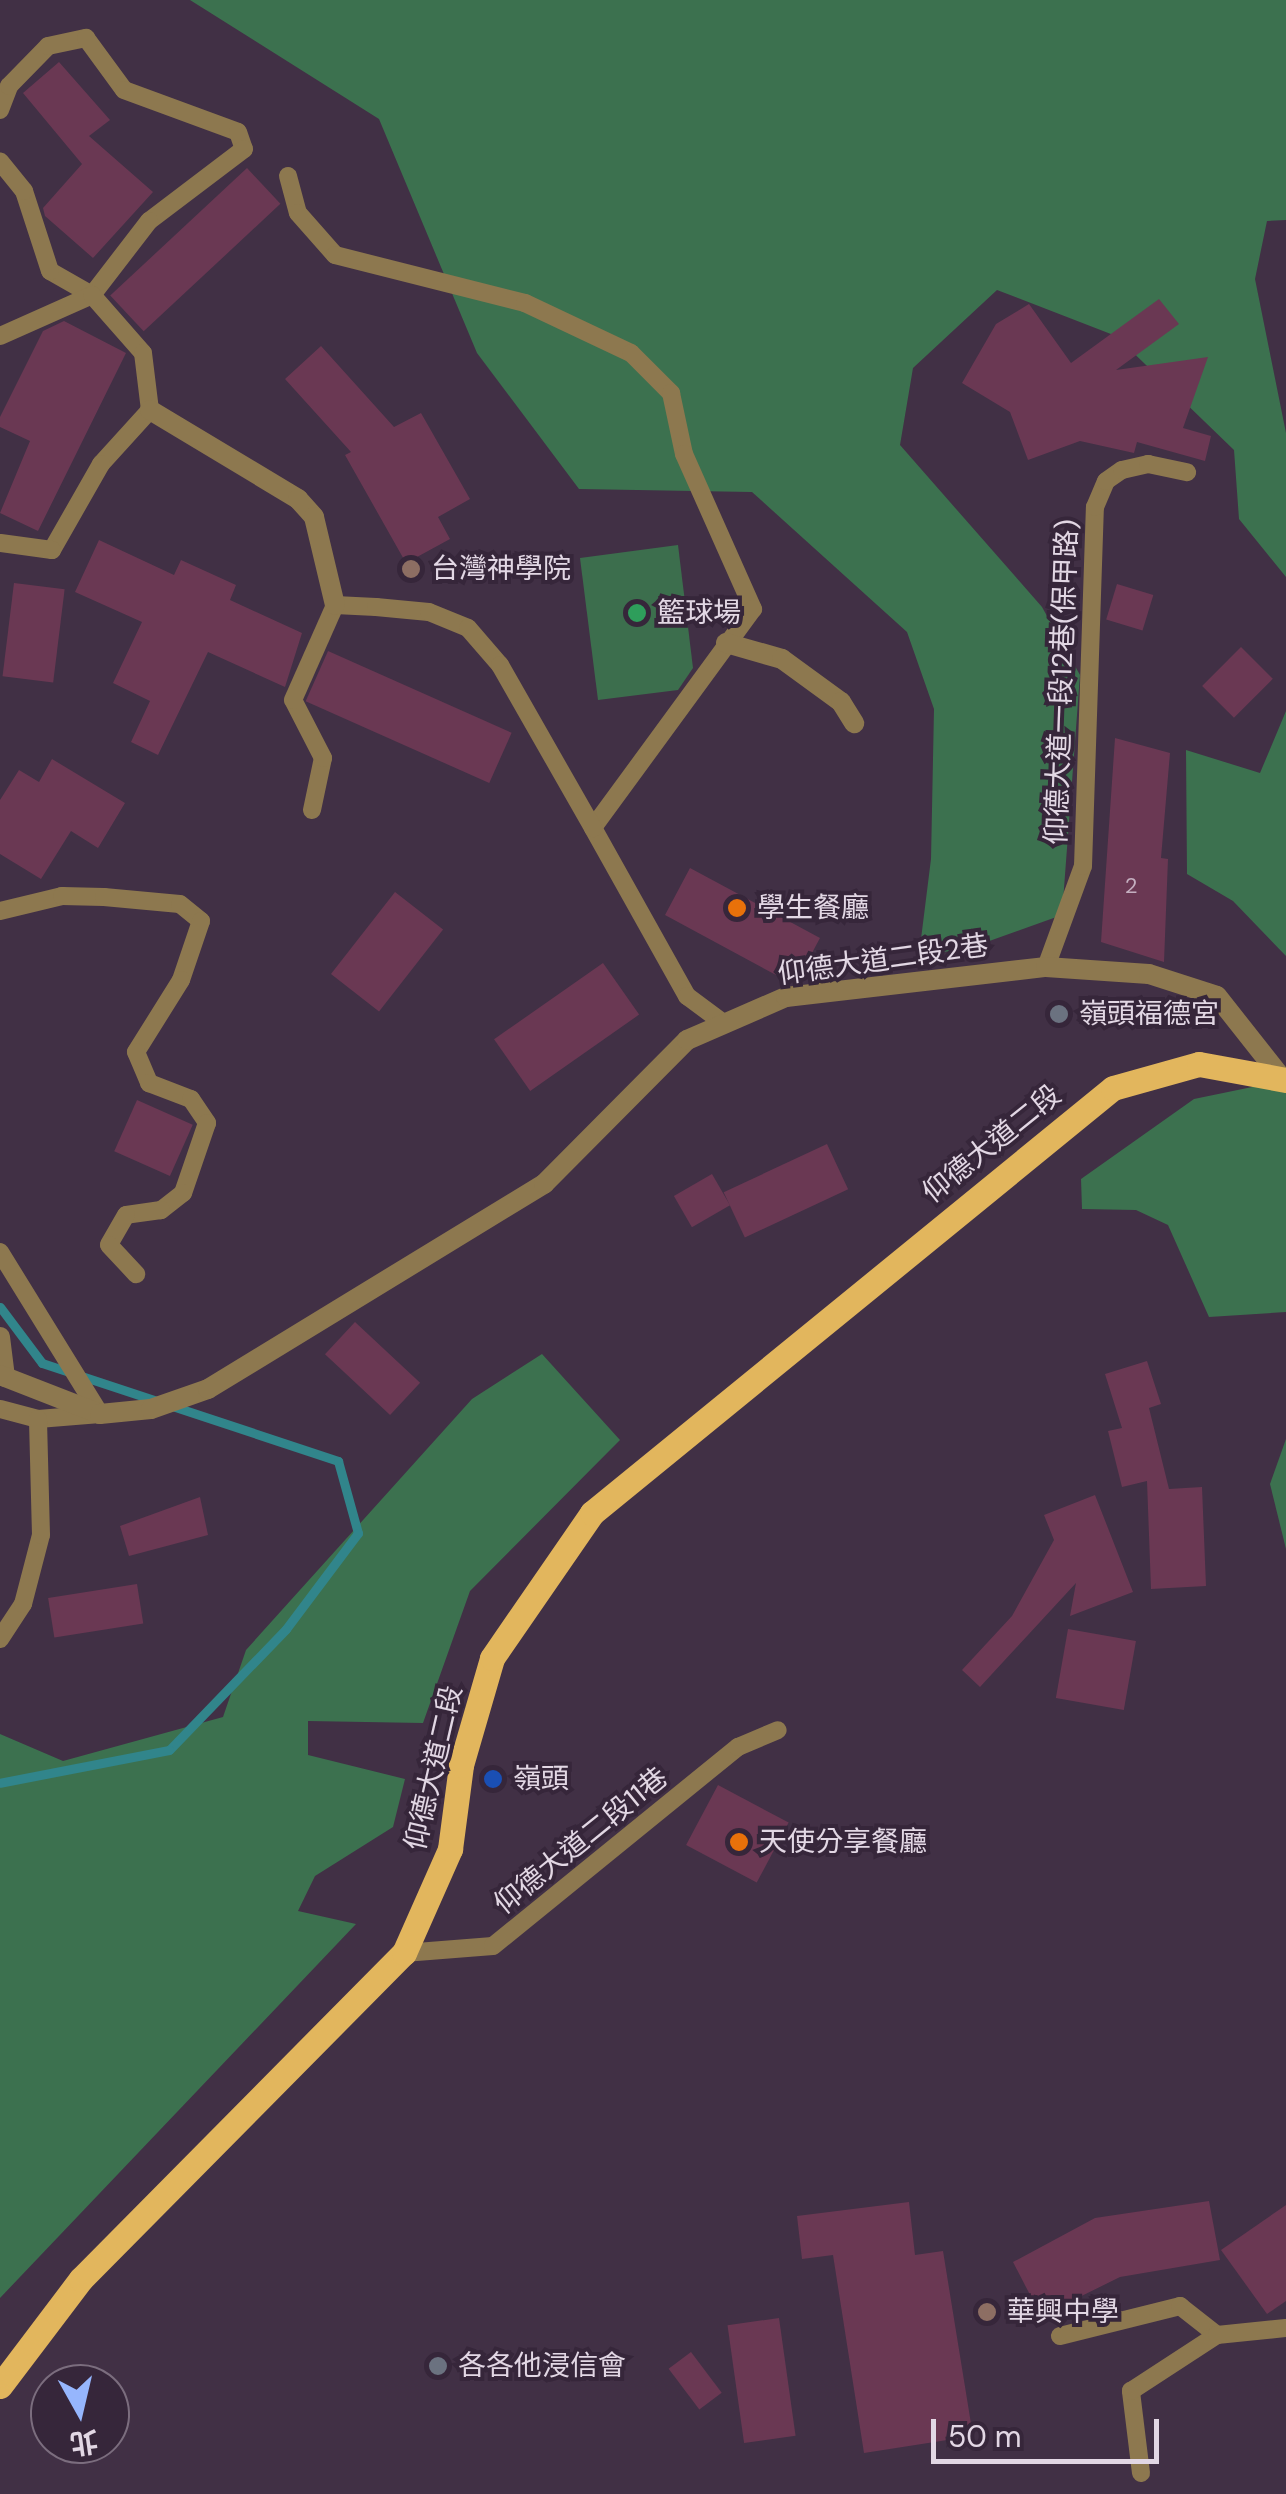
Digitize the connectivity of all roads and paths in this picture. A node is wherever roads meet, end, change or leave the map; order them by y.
1 (0, 110) edge
2 (0, 162) edge
3 (288, 176) dead end
4 (92, 296) junction
5 (0, 336) edge
6 (150, 410) junction
7 (1187, 472) dead end
8 (0, 543) edge
9 (335, 605) junction
10 (726, 643) junction
11 (854, 724) dead end
12 (312, 810) dead end
13 (593, 828) junction
14 (0, 910) edge
15 (1046, 966) junction
16 (722, 1022) junction
17 (1284, 1078) edge
18 (0, 1252) edge
19 (136, 1274) dead end
20 (0, 1337) edge
21 (2, 1376) edge
22 (0, 1409) edge
23 (100, 1414) junction
24 (38, 1419) junction
25 (0, 1639) edge
26 (778, 1730) dead end
27 (404, 1953) junction
28 (1286, 2328) edge
29 (1217, 2334) junction
30 (1060, 2336) dead end
31 (0, 2386) edge
32 (1141, 2473) dead end

1 - 4 lane
2 - 4 lane
3 - 10 lane
4 - 5 lane
4 - 6 lane
6 - 8 lane
6 - 9 street
7 - 15 lane, 仰德大道一段12巷(保甲路)
9 - 12 lane
9 - 13 lane
10 - 11 street
10 - 13 lane
13 - 16 lane
14 - 19 lane
15 - 16 street, 仰德大道二段2巷
15 - 17 street, 仰德大道二段2巷
16 - 23 street, 仰德大道二段2巷
17 - 27 main road, 仰德大道二段
18 - 23 lane
20 - 21 street
21 - 23 street
22 - 24 lane
23 - 24 lane
24 - 25 lane
26 - 27 lane, 仰德大道二段11巷
27 - 31 main road, 仰德大道二段
28 - 29 lane
29 - 30 lane
29 - 32 lane

